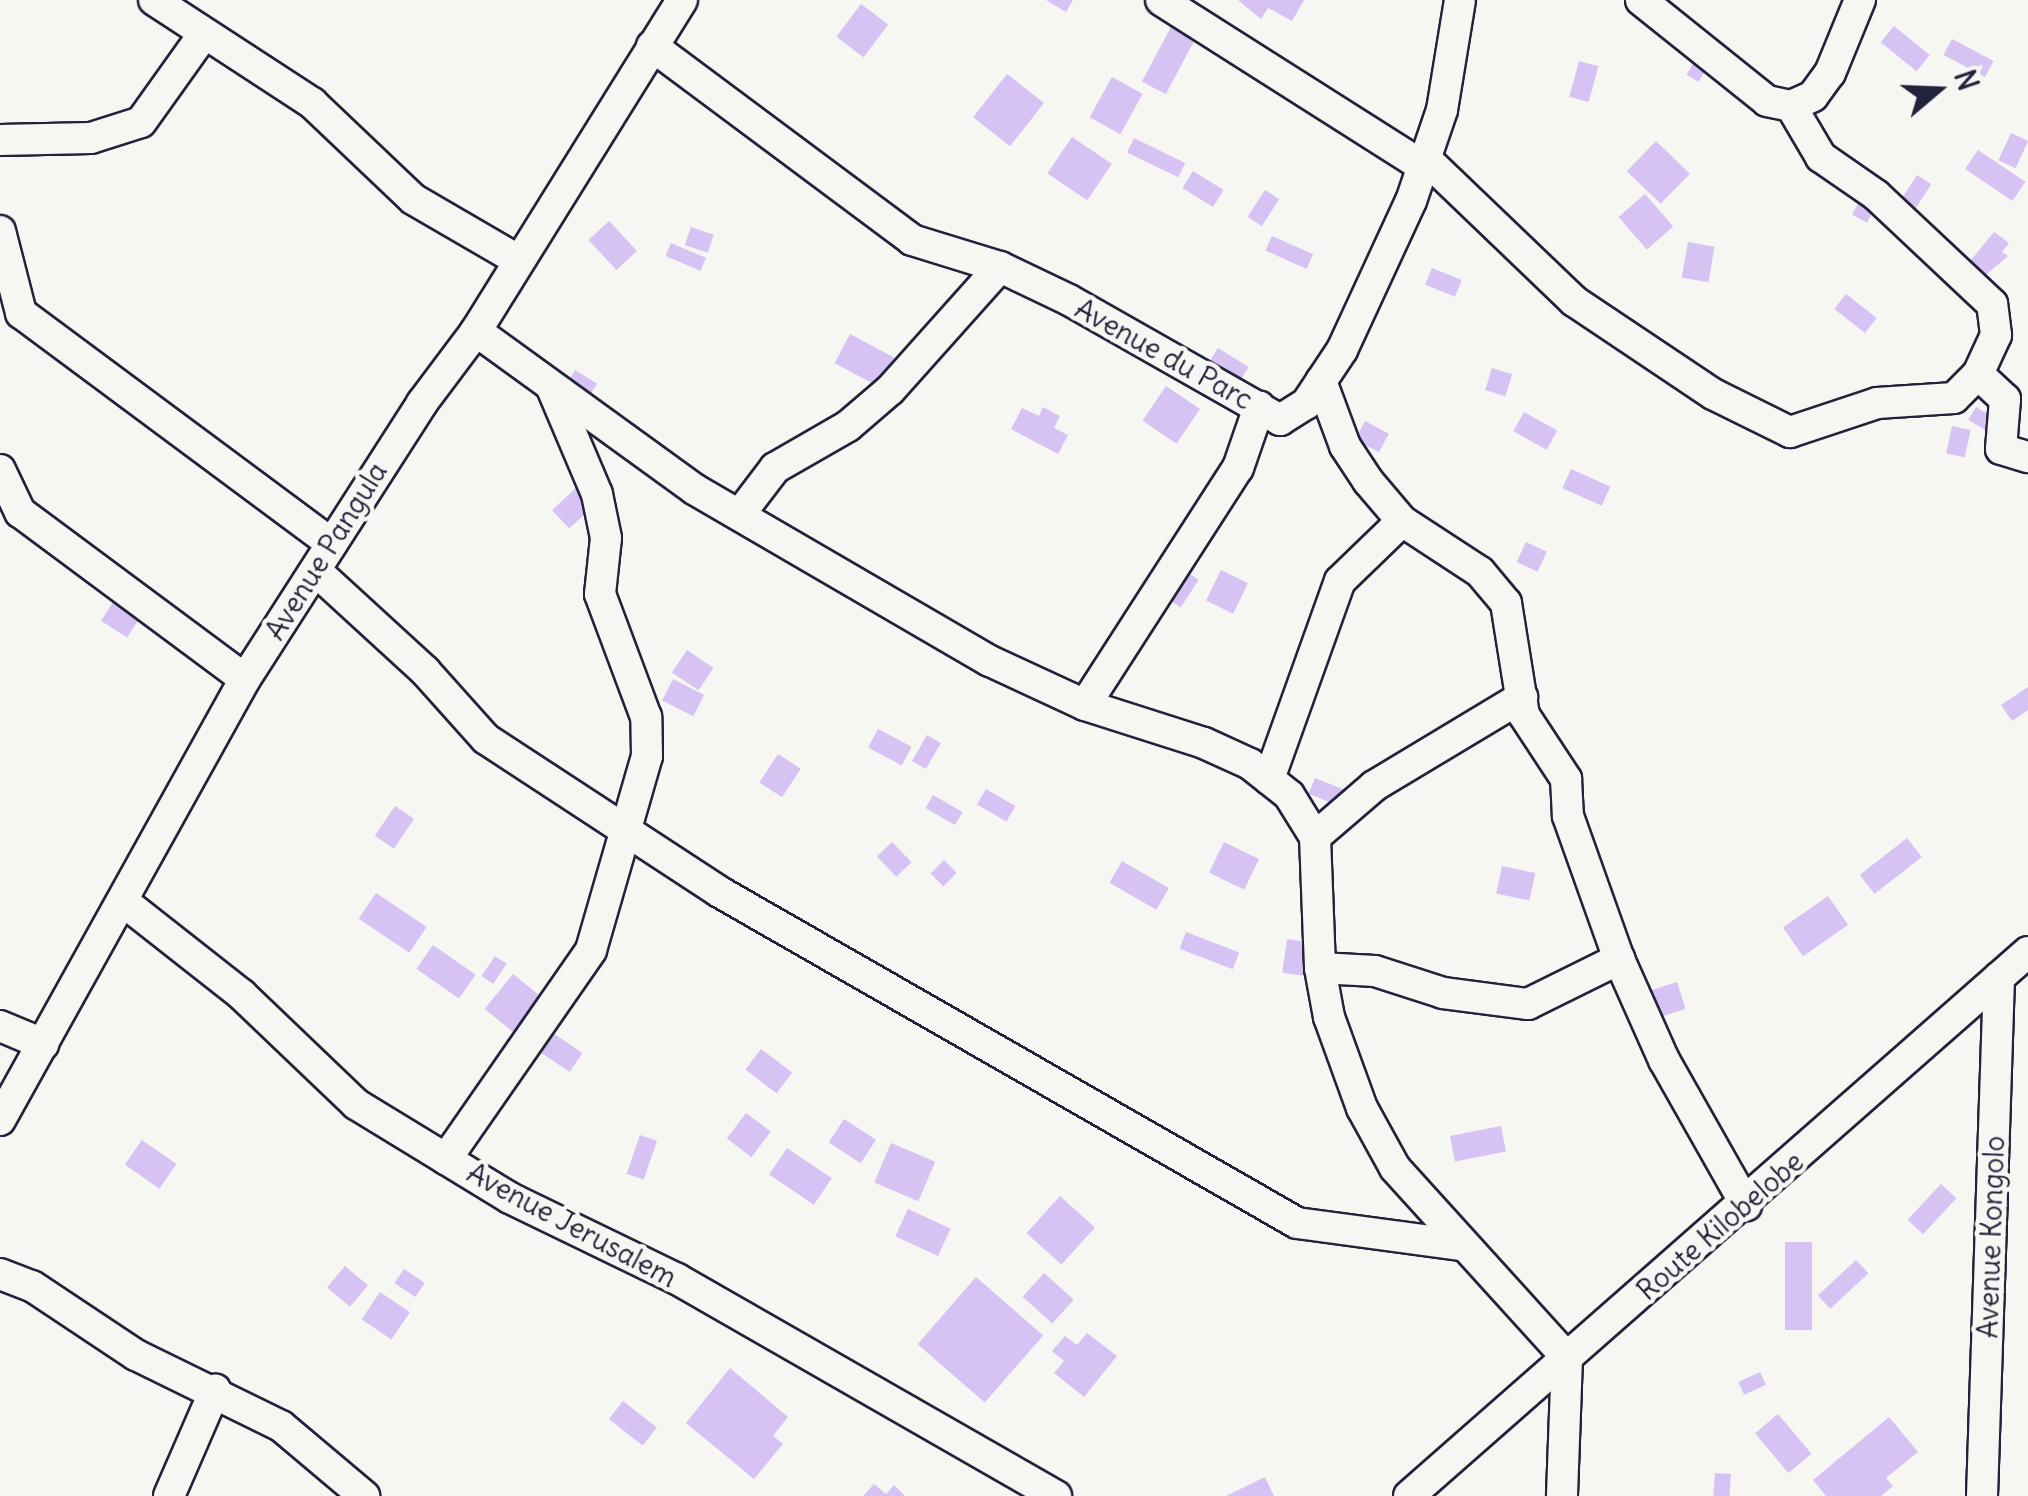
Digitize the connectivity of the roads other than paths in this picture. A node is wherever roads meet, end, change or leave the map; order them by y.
1 (154, 0) edge
2 (682, 0) edge
3 (1161, 0) edge
4 (1460, 0) edge
5 (1642, 0) edge
6 (1860, 0) edge
7 (203, 35) junction
8 (652, 46) junction
9 (1791, 106) junction
10 (0, 140) edge
11 (1425, 163) junction
12 (0, 231) edge
13 (518, 260) junction
14 (1000, 267) junction
15 (476, 332) junction
16 (1978, 374) junction
17 (1321, 382) junction
18 (550, 385) junction
19 (1260, 407) junction
20 (2028, 458) edge
21 (0, 470) edge
22 (740, 514) junction
23 (1402, 520) junction
24 (332, 544) junction
25 (316, 570) junction
26 (245, 679) junction
27 (1522, 697) junction
28 (1085, 705) junction
29 (1269, 779) junction
30 (624, 827) junction
31 (1315, 837) junction
32 (124, 902) junction
33 (2028, 952) edge
34 (1619, 959) junction
35 (1320, 968) junction
36 (1999, 977) junction
37 (0, 1026) edge
38 (44, 1044) junction
39 (0, 1120) edge
40 (446, 1159) junction
41 (1746, 1206) junction
42 (1460, 1246) junction
43 (0, 1274) edge
44 (1567, 1358) junction
45 (215, 1390) junction
46 (170, 1496) edge
47 (364, 1496) edge
48 (1056, 1496) edge
49 (1409, 1496) edge
50 (1562, 1496) edge
51 (1982, 1496) edge

1 - 7 street
2 - 8 street, Avenue Pangula
3 - 11 street
4 - 11 street, Avenue du Parc
5 - 9 street
6 - 9 street
7 - 10 street
7 - 13 street
8 - 13 street, Avenue Pangula
8 - 14 street, Avenue du Parc
9 - 16 street
11 - 16 street
11 - 17 street, Avenue du Parc
12 - 24 street
13 - 15 street, Avenue Pangula
14 - 19 street, Avenue du Parc
14 - 22 street
15 - 18 street
15 - 24 street, Avenue Pangula
16 - 20 street
17 - 19 street, Avenue du Parc
17 - 23 street
18 - 22 street
18 - 30 street
19 - 28 street
21 - 26 street
22 - 28 street
23 - 27 street
23 - 29 street
24 - 25 street, Avenue Pangula
25 - 26 street, Avenue Pangula
25 - 30 street
26 - 32 street, Avenue Pangula
27 - 31 street
27 - 34 street
28 - 29 street
29 - 31 street
30 - 40 street
30 - 42 street
31 - 35 street
32 - 38 street, Avenue Pangula
32 - 40 street, Avenue Jerusalem
33 - 36 street, Route Kilobelobe
34 - 35 street
34 - 41 street
35 - 42 street
36 - 41 street, Route Kilobelobe
36 - 51 street, Avenue Kongolo
37 - 38 street
38 - 39 street, Avenue Pangula
40 - 48 street, Avenue Jerusalem
41 - 44 street, Route Kilobelobe
42 - 44 street
43 - 45 street
44 - 49 street, Route Kilobelobe
44 - 50 street
45 - 46 street
45 - 47 street

